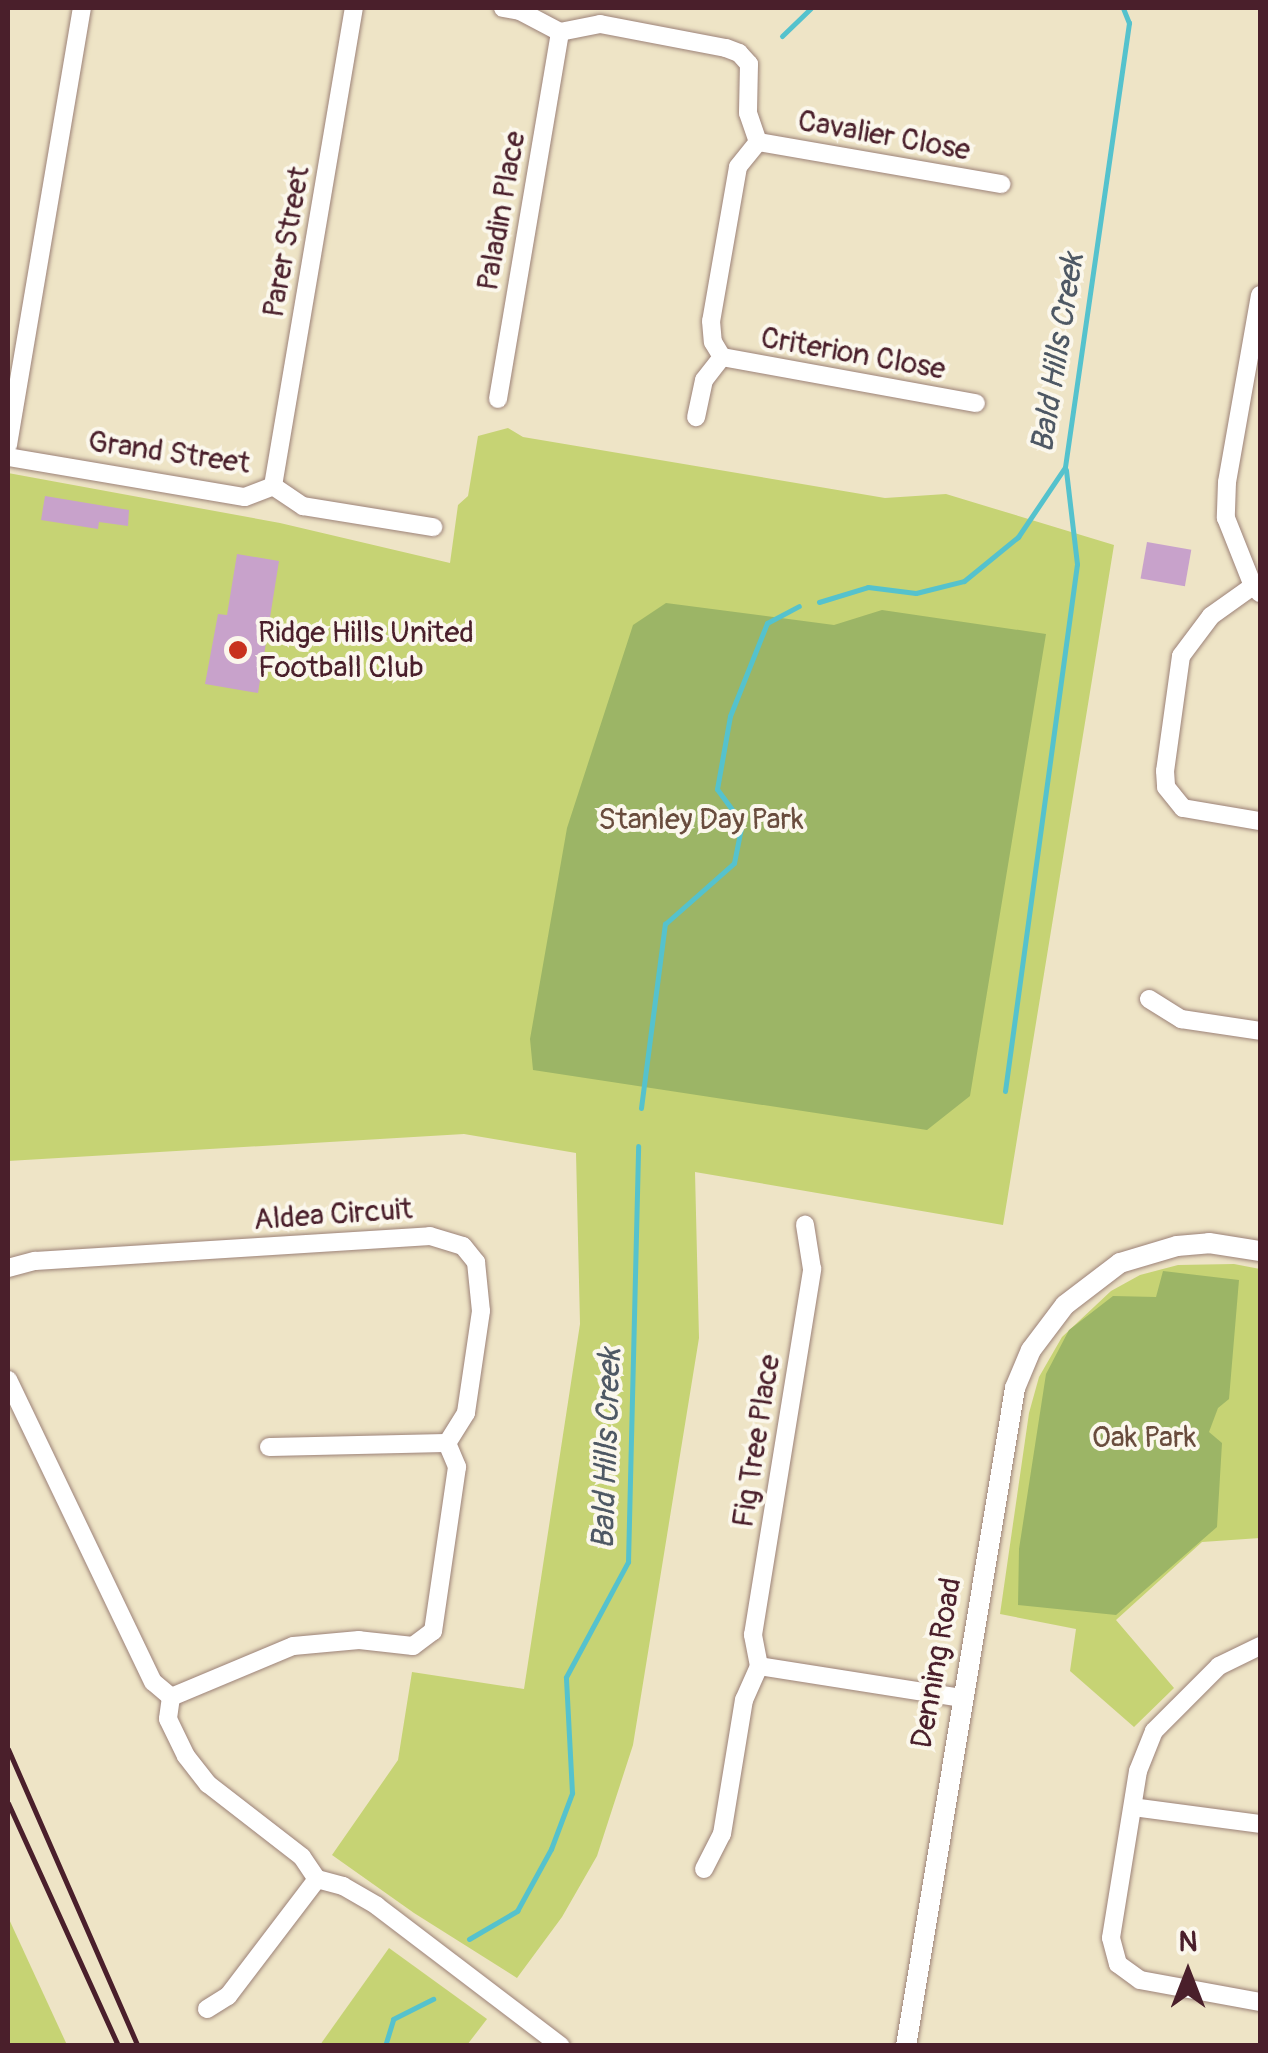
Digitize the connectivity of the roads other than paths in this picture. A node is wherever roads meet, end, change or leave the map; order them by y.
1 (82, 8) edge
2 (354, 8) edge
3 (503, 8) edge
4 (560, 32) junction
5 (758, 142) junction
6 (1001, 184) dead end
7 (1260, 295) edge
8 (722, 357) junction
9 (498, 399) dead end
10 (976, 403) dead end
11 (696, 417) dead end
12 (8, 445) edge
13 (8, 458) edge
14 (273, 486) junction
15 (434, 527) dead end
16 (1257, 589) edge
17 (1260, 821) edge
18 (1150, 998) dead end
19 (1260, 1031) edge
20 (805, 1225) dead end
21 (1260, 1251) edge
22 (8, 1268) edge
23 (8, 1380) edge
24 (447, 1443) junction
25 (269, 1447) dead end
26 (1260, 1646) edge
27 (759, 1666) junction
28 (171, 1697) junction
29 (962, 1698) junction
30 (1134, 1807) junction
31 (1260, 1824) edge
32 (704, 1869) dead end
33 (317, 1879) junction
34 (1260, 2002) edge
35 (207, 2009) dead end
36 (561, 2046) edge
37 (906, 2046) edge

1 - 12 street
2 - 14 street, Parer Street
3 - 4 street
4 - 5 street
4 - 9 street, Paladin Place
5 - 6 street, Cavalier Close
5 - 8 street
7 - 16 street
8 - 10 street, Criterion Close
8 - 11 street
13 - 14 street, Grand Street
14 - 15 street, Grand Street
16 - 17 street
18 - 19 street
20 - 27 street, Fig Tree Place
21 - 29 street, Denning Road
22 - 24 street, Aldea Circuit
23 - 28 street
24 - 25 street
24 - 28 street
26 - 30 street
27 - 29 street
27 - 32 street
28 - 33 street
29 - 37 street, Denning Road
30 - 31 street
30 - 34 street
33 - 35 street
33 - 36 street

